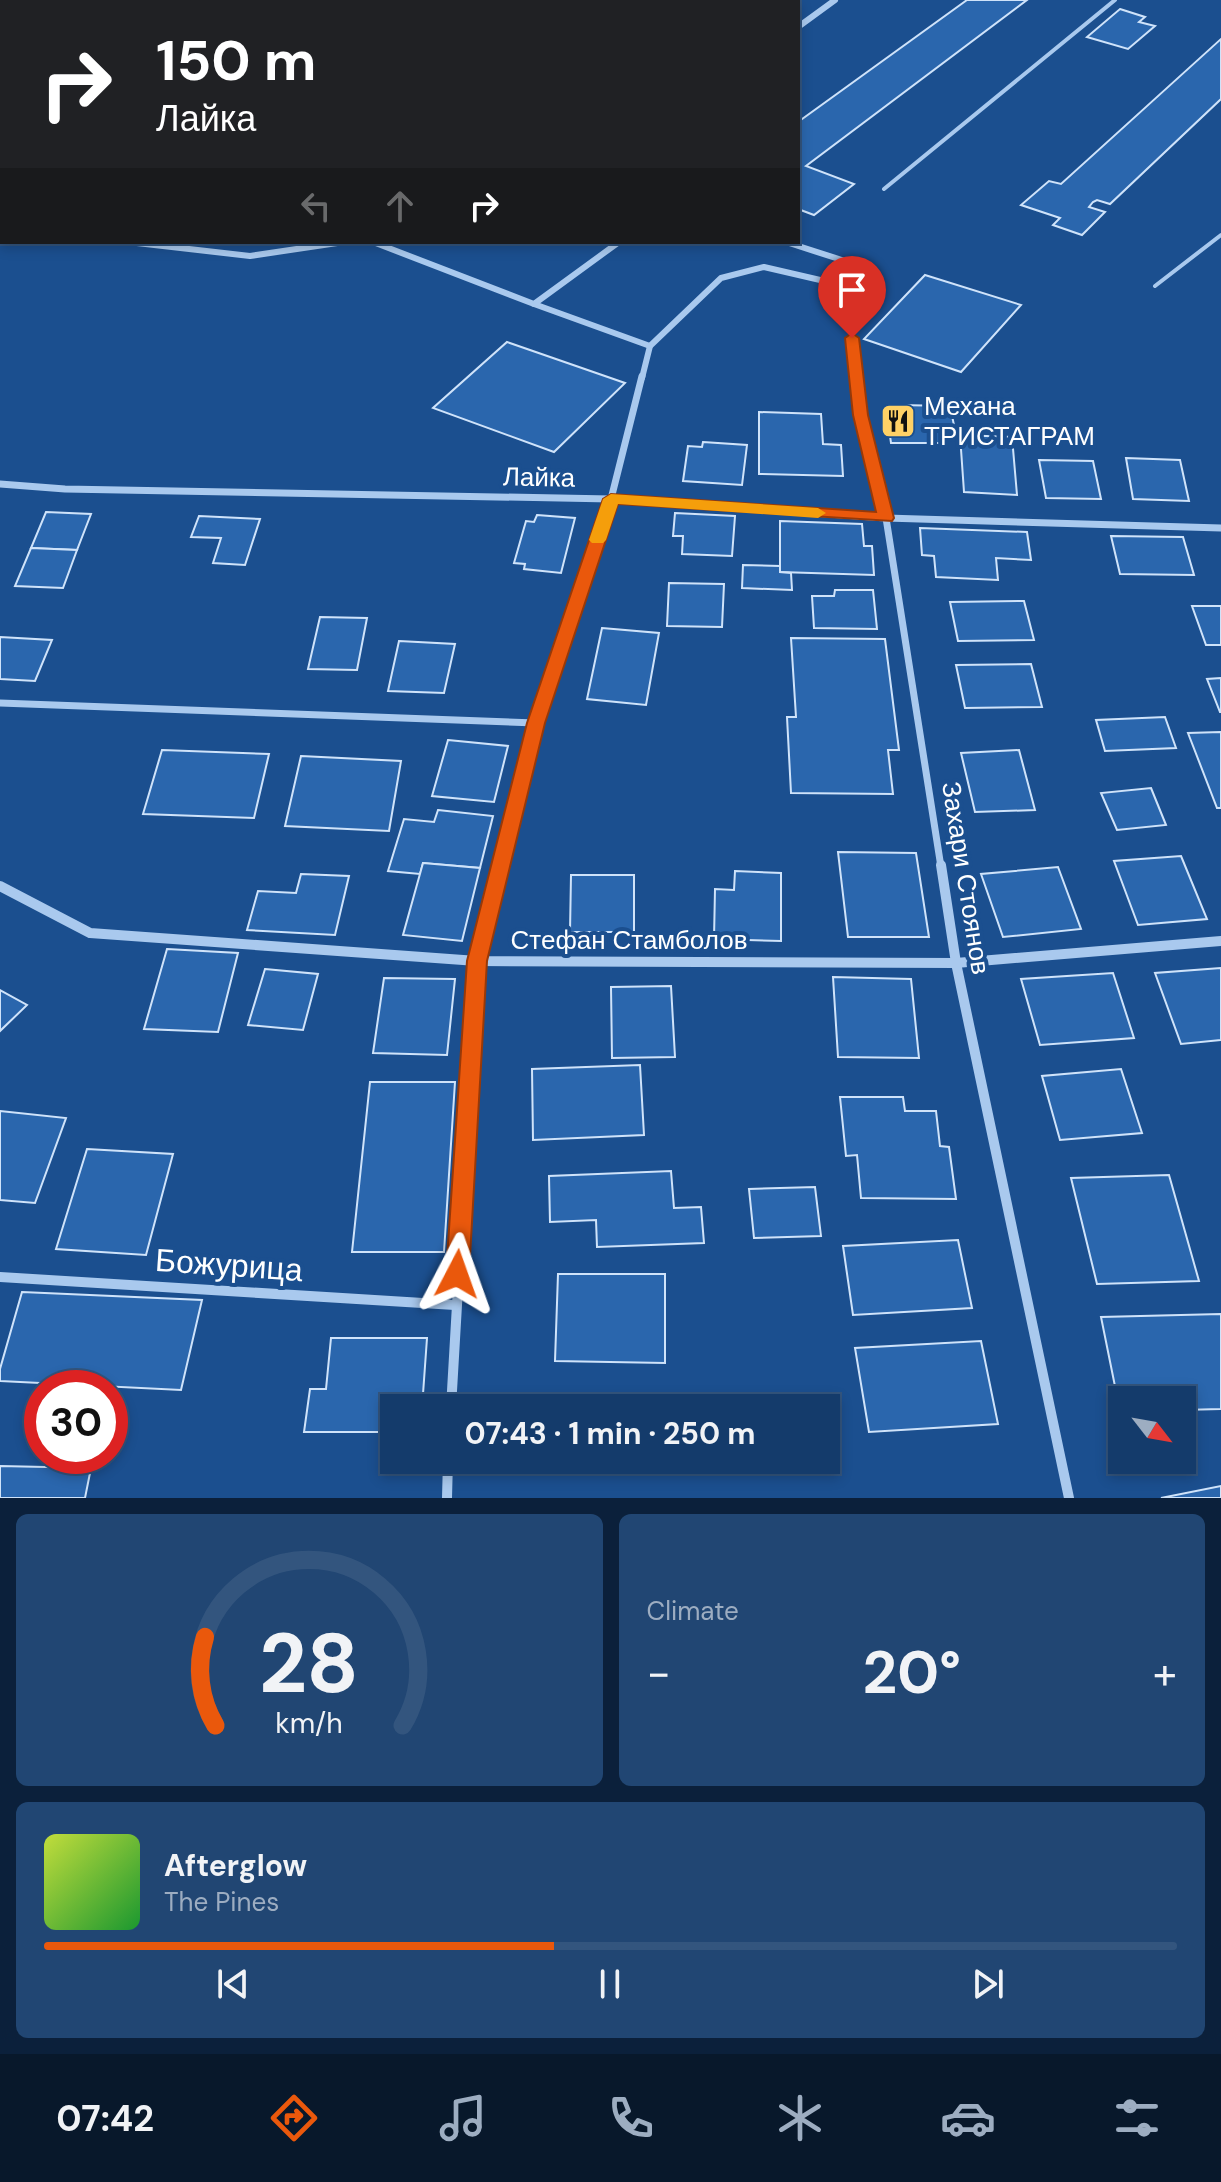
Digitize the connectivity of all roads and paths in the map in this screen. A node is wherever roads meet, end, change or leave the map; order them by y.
1 (835, 0) edge
2 (1115, 0) edge
3 (800, 26) edge
4 (884, 189) dead end
5 (1221, 235) edge
6 (145, 244) edge
7 (331, 244) edge
8 (378, 244) edge
9 (616, 244) edge
10 (792, 244) edge
11 (846, 286) junction
12 (1155, 286) dead end
13 (534, 304) junction
14 (650, 346) junction
15 (0, 484) edge
16 (611, 499) junction
17 (886, 518) junction
18 (1221, 528) edge
19 (0, 703) edge
20 (536, 723) junction
21 (0, 886) edge
22 (1221, 941) edge
23 (477, 961) junction
24 (956, 963) junction
25 (0, 1277) edge
26 (455, 1305) junction
27 (452, 1394) edge
28 (448, 1474) edge
29 (447, 1498) edge
30 (1069, 1498) edge

1 - 3 street
2 - 4 lane
5 - 12 lane
6 - 7 street
8 - 13 street
9 - 13 street
10 - 11 street, Захари Стоянов
11 - 14 street
11 - 17 street, Захари Стоянов
13 - 14 street
14 - 16 street
15 - 16 street, Лайка
16 - 17 street, Лайка
16 - 20 street
17 - 18 street, Лайка
17 - 24 street, Захари Стоянов
19 - 20 street
20 - 23 street
21 - 23 street, Стефан Стамболов
22 - 24 street, Стефан Стамболов
23 - 24 street, Стефан Стамболов
23 - 26 street
24 - 30 street, Захари Стоянов
25 - 26 street, Божурица
26 - 27 street
28 - 29 street

